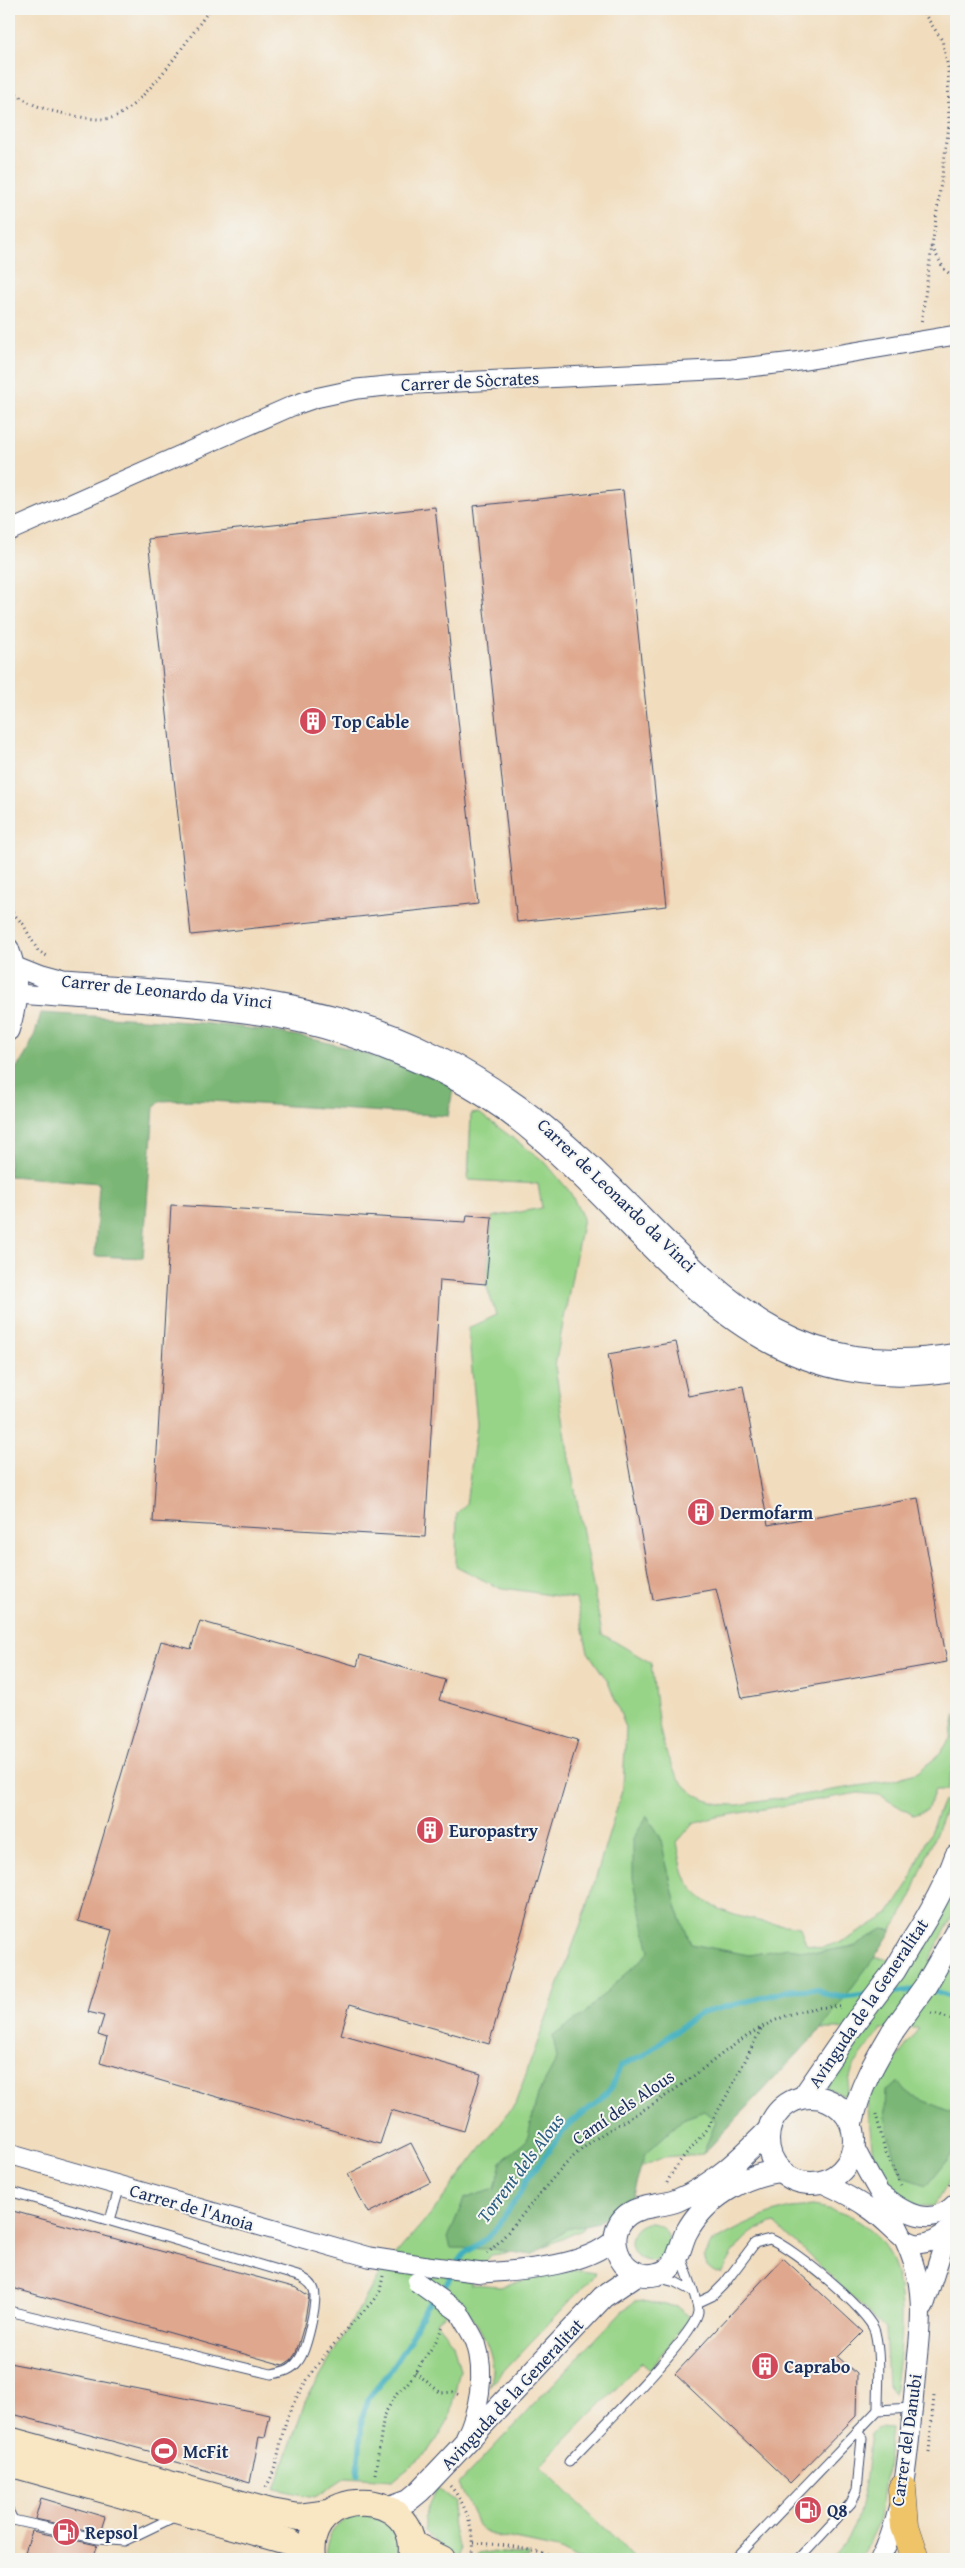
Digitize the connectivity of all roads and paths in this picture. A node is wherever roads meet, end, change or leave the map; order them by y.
1 (210, 9) edge
2 (921, 9) edge
3 (9, 87) edge
4 (932, 246) junction
5 (956, 279) edge
6 (956, 335) edge
7 (918, 342) junction
8 (9, 530) edge
9 (9, 909) edge
10 (9, 948) edge
11 (50, 957) dead end
12 (16, 967) junction
13 (18, 994) junction
14 (9, 1031) edge
15 (956, 1353) edge
16 (956, 1370) edge
17 (956, 1856) edge
18 (956, 1932) edge
19 (929, 2013) dead end
20 (852, 2018) junction
21 (956, 2022) edge
22 (762, 2027) junction
23 (804, 2096) junction
24 (875, 2106) dead end
25 (852, 2123) junction
26 (768, 2131) junction
27 (854, 2146) junction
28 (9, 2154) edge
29 (781, 2172) junction
30 (956, 2177) edge
31 (820, 2182) junction
32 (667, 2184) dead end
33 (120, 2186) junction
34 (948, 2186) dead end
35 (903, 2189) dead end
36 (9, 2191) edge
37 (877, 2191) junction
38 (956, 2204) edge
39 (110, 2220) junction
40 (953, 2225) edge
41 (902, 2240) junction
42 (616, 2246) junction
43 (680, 2254) junction
44 (372, 2258) junction
45 (482, 2266) junction
46 (642, 2274) junction
47 (692, 2291) junction
48 (603, 2298) junction
49 (697, 2303) junction
50 (9, 2312) edge
51 (453, 2315) junction
52 (920, 2318) junction
53 (415, 2372) junction
54 (464, 2397) dead end
55 (912, 2408) junction
56 (878, 2410) junction
57 (857, 2432) junction
58 (9, 2440) edge
59 (461, 2448) junction
60 (569, 2462) dead end
61 (9, 2463) edge
62 (437, 2473) junction
63 (375, 2474) dead end
64 (902, 2489) junction
65 (420, 2491) junction
66 (247, 2505) junction
67 (387, 2508) junction
68 (9, 2512) edge
69 (183, 2512) junction
70 (330, 2513) junction
71 (474, 2544) junction
72 (411, 2545) edge
73 (471, 2558) edge
74 (312, 2559) edge
75 (442, 2559) edge
76 (560, 2559) edge
77 (735, 2559) edge
78 (799, 2559) edge
79 (880, 2559) edge
80 (916, 2559) edge

1 - 3 path
2 - 4 path
4 - 5 path
4 - 7 path
6 - 7 street, Carrer de Sòcrates
7 - 8 street, Carrer de Sòcrates
9 - 11 path
10 - 12 street
12 - 13 street
12 - 15 street, Carrer de Leonardo da Vinci
13 - 14 street
13 - 16 street, Carrer de Leonardo da Vinci
17 - 20 street, Avinguda de la Generalitat, bridge
18 - 25 street, Avinguda de la Generalitat, bridge
19 - 21 path
20 - 22 path, Camí dels Alous
20 - 23 street, Avinguda de la Generalitat
22 - 32 path
22 - 45 path, Camí dels Alous
23 - 25 street
23 - 26 street
24 - 35 path
25 - 27 street
26 - 29 street
26 - 42 street, Avinguda de la Generalitat
27 - 31 street
27 - 37 street, Carrer del Danubi
28 - 33 street, Carrer de l'Anoia
29 - 31 street
29 - 43 street, Avinguda de la Generalitat
30 - 34 path
31 - 41 street, Carrer del Danubi
33 - 39 lane
33 - 44 street, Carrer de l'Anoia
36 - 39 lane
37 - 38 street, Carrer del Danubi
37 - 41 street, Carrer del Danubi
39 - 50 lane
40 - 41 street, Carrer del Danubi
40 - 52 street, Carrer del Danubi
41 - 52 street, Carrer del Danubi
42 - 45 street, Carrer de l'Anoia
42 - 46 street
42 - 48 street, Avinguda de la Generalitat
43 - 46 street, Avinguda de la Generalitat
43 - 47 lane
44 - 45 street, Carrer de l'Anoia, bridge
44 - 51 street, Carrer de l'Anoia, bridge
44 - 66 path
46 - 47 lane
46 - 48 street, Avinguda de la Generalitat
47 - 49 lane
48 - 59 street, Avinguda de la Generalitat
49 - 56 lane
49 - 60 lane
51 - 53 path
51 - 59 street, Carrer de l'Anoia
52 - 55 street, Carrer del Danubi
53 - 54 path
53 - 63 path
55 - 56 lane
55 - 64 street, Carrer del Danubi
56 - 57 lane
57 - 77 lane
57 - 78 lane
58 - 66 main road
59 - 62 street, Avinguda de la Generalitat
61 - 69 main road
62 - 65 street, Avinguda de la Generalitat
62 - 71 path
64 - 79 street, Carrer del Danubi
64 - 80 highway
65 - 67 street, Avinguda de la Generalitat
65 - 72 street, Avinguda de la Generalitat
66 - 70 main road
67 - 70 main road
67 - 72 main road
68 - 69 lane
69 - 74 main road
70 - 74 main road
71 - 73 path
71 - 76 path
72 - 75 main road

